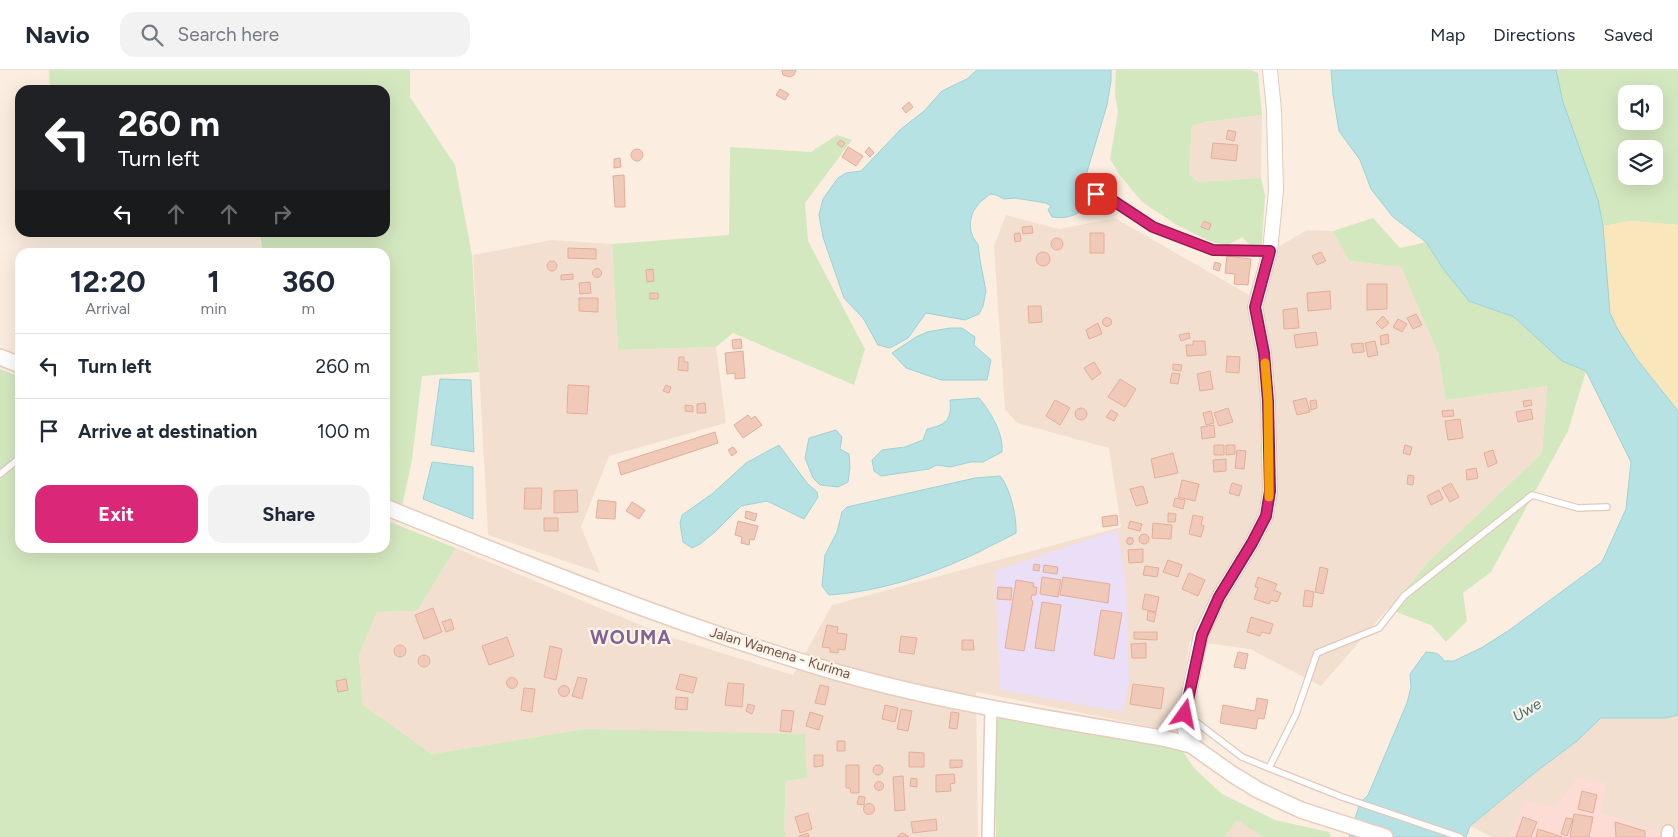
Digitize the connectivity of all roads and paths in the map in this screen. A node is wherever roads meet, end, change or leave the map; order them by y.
1 (1270, 70) edge
2 (1086, 192) dead end
3 (1270, 251) junction
4 (0, 357) edge
5 (15, 363) edge
6 (15, 462) edge
7 (0, 474) edge
8 (1607, 507) dead end
9 (390, 509) edge
10 (991, 708) junction
11 (1185, 714) junction
12 (1191, 745) junction
13 (1269, 768) junction
14 (988, 837) edge
15 (1385, 837) edge
16 (1460, 837) edge

1 - 3 street
2 - 3 lane
3 - 11 street
4 - 5 main road
6 - 7 lane
8 - 13 lane
9 - 10 main road, Jalan Wamena - Kurima
10 - 12 main road, Jalan Wamena - Kurima
10 - 14 street
11 - 12 street
11 - 13 lane
12 - 15 main road
13 - 16 lane

